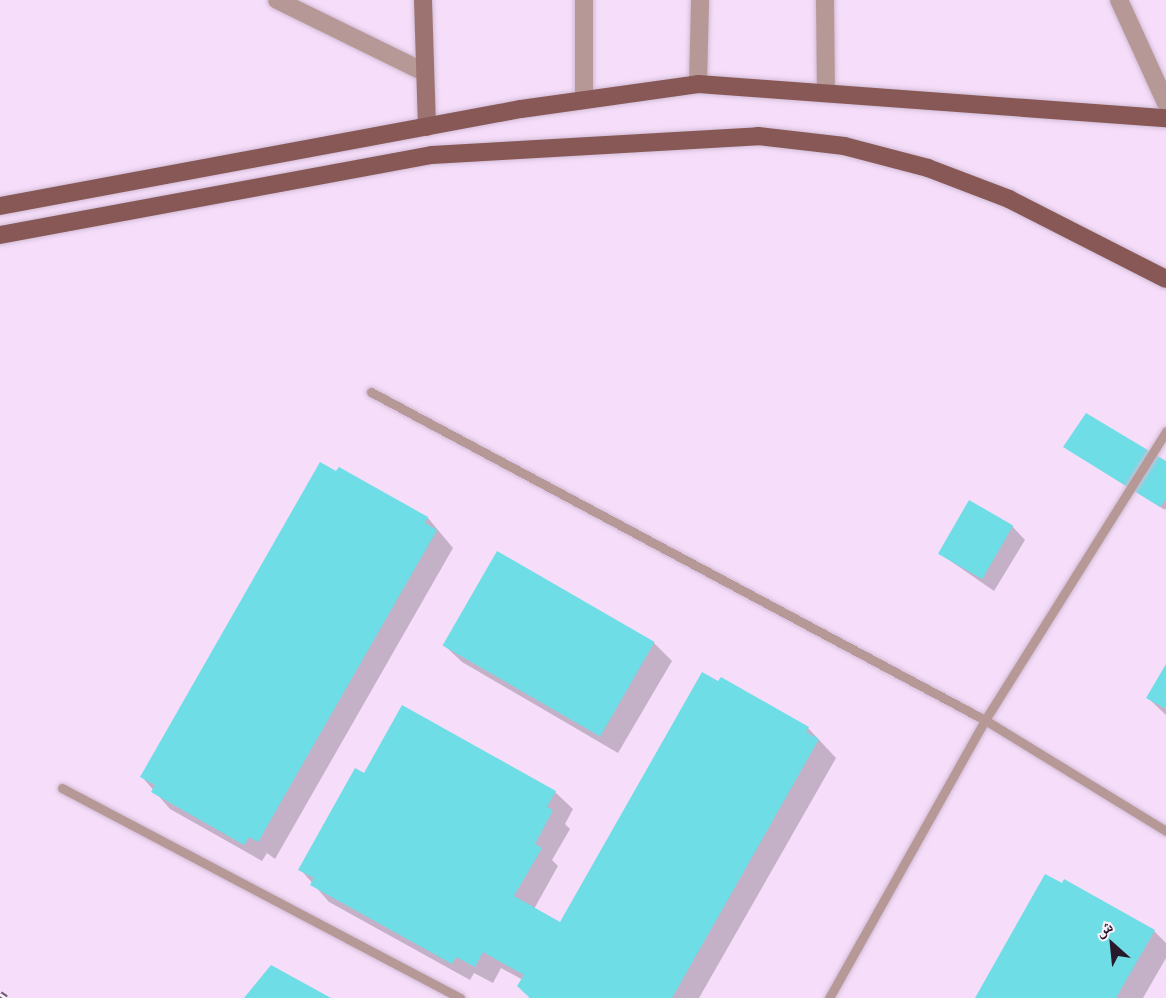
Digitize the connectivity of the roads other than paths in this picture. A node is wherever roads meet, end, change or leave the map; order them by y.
1 (277, 0) edge
2 (423, 0) edge
3 (584, 0) edge
4 (700, 0) edge
5 (825, 0) edge
6 (1119, 0) edge
7 (424, 72) junction
8 (698, 84) junction
9 (826, 90) junction
10 (584, 99) junction
11 (1166, 104) edge
12 (1166, 118) edge
13 (427, 127) junction
14 (0, 206) edge
15 (0, 235) edge
16 (1166, 279) edge
17 (371, 393) dead end
18 (1166, 431) edge
19 (985, 720) junction
20 (62, 788) dead end
21 (1166, 831) edge
22 (460, 998) edge
23 (829, 998) edge

1 - 7 street
2 - 7 street
3 - 10 street
4 - 8 street
5 - 9 street
6 - 11 street
7 - 13 street
8 - 9 main road
8 - 10 main road
9 - 12 main road
10 - 13 main road
13 - 14 main road
15 - 16 main road
17 - 19 lane
18 - 19 lane
19 - 21 lane
19 - 23 lane
20 - 22 lane

